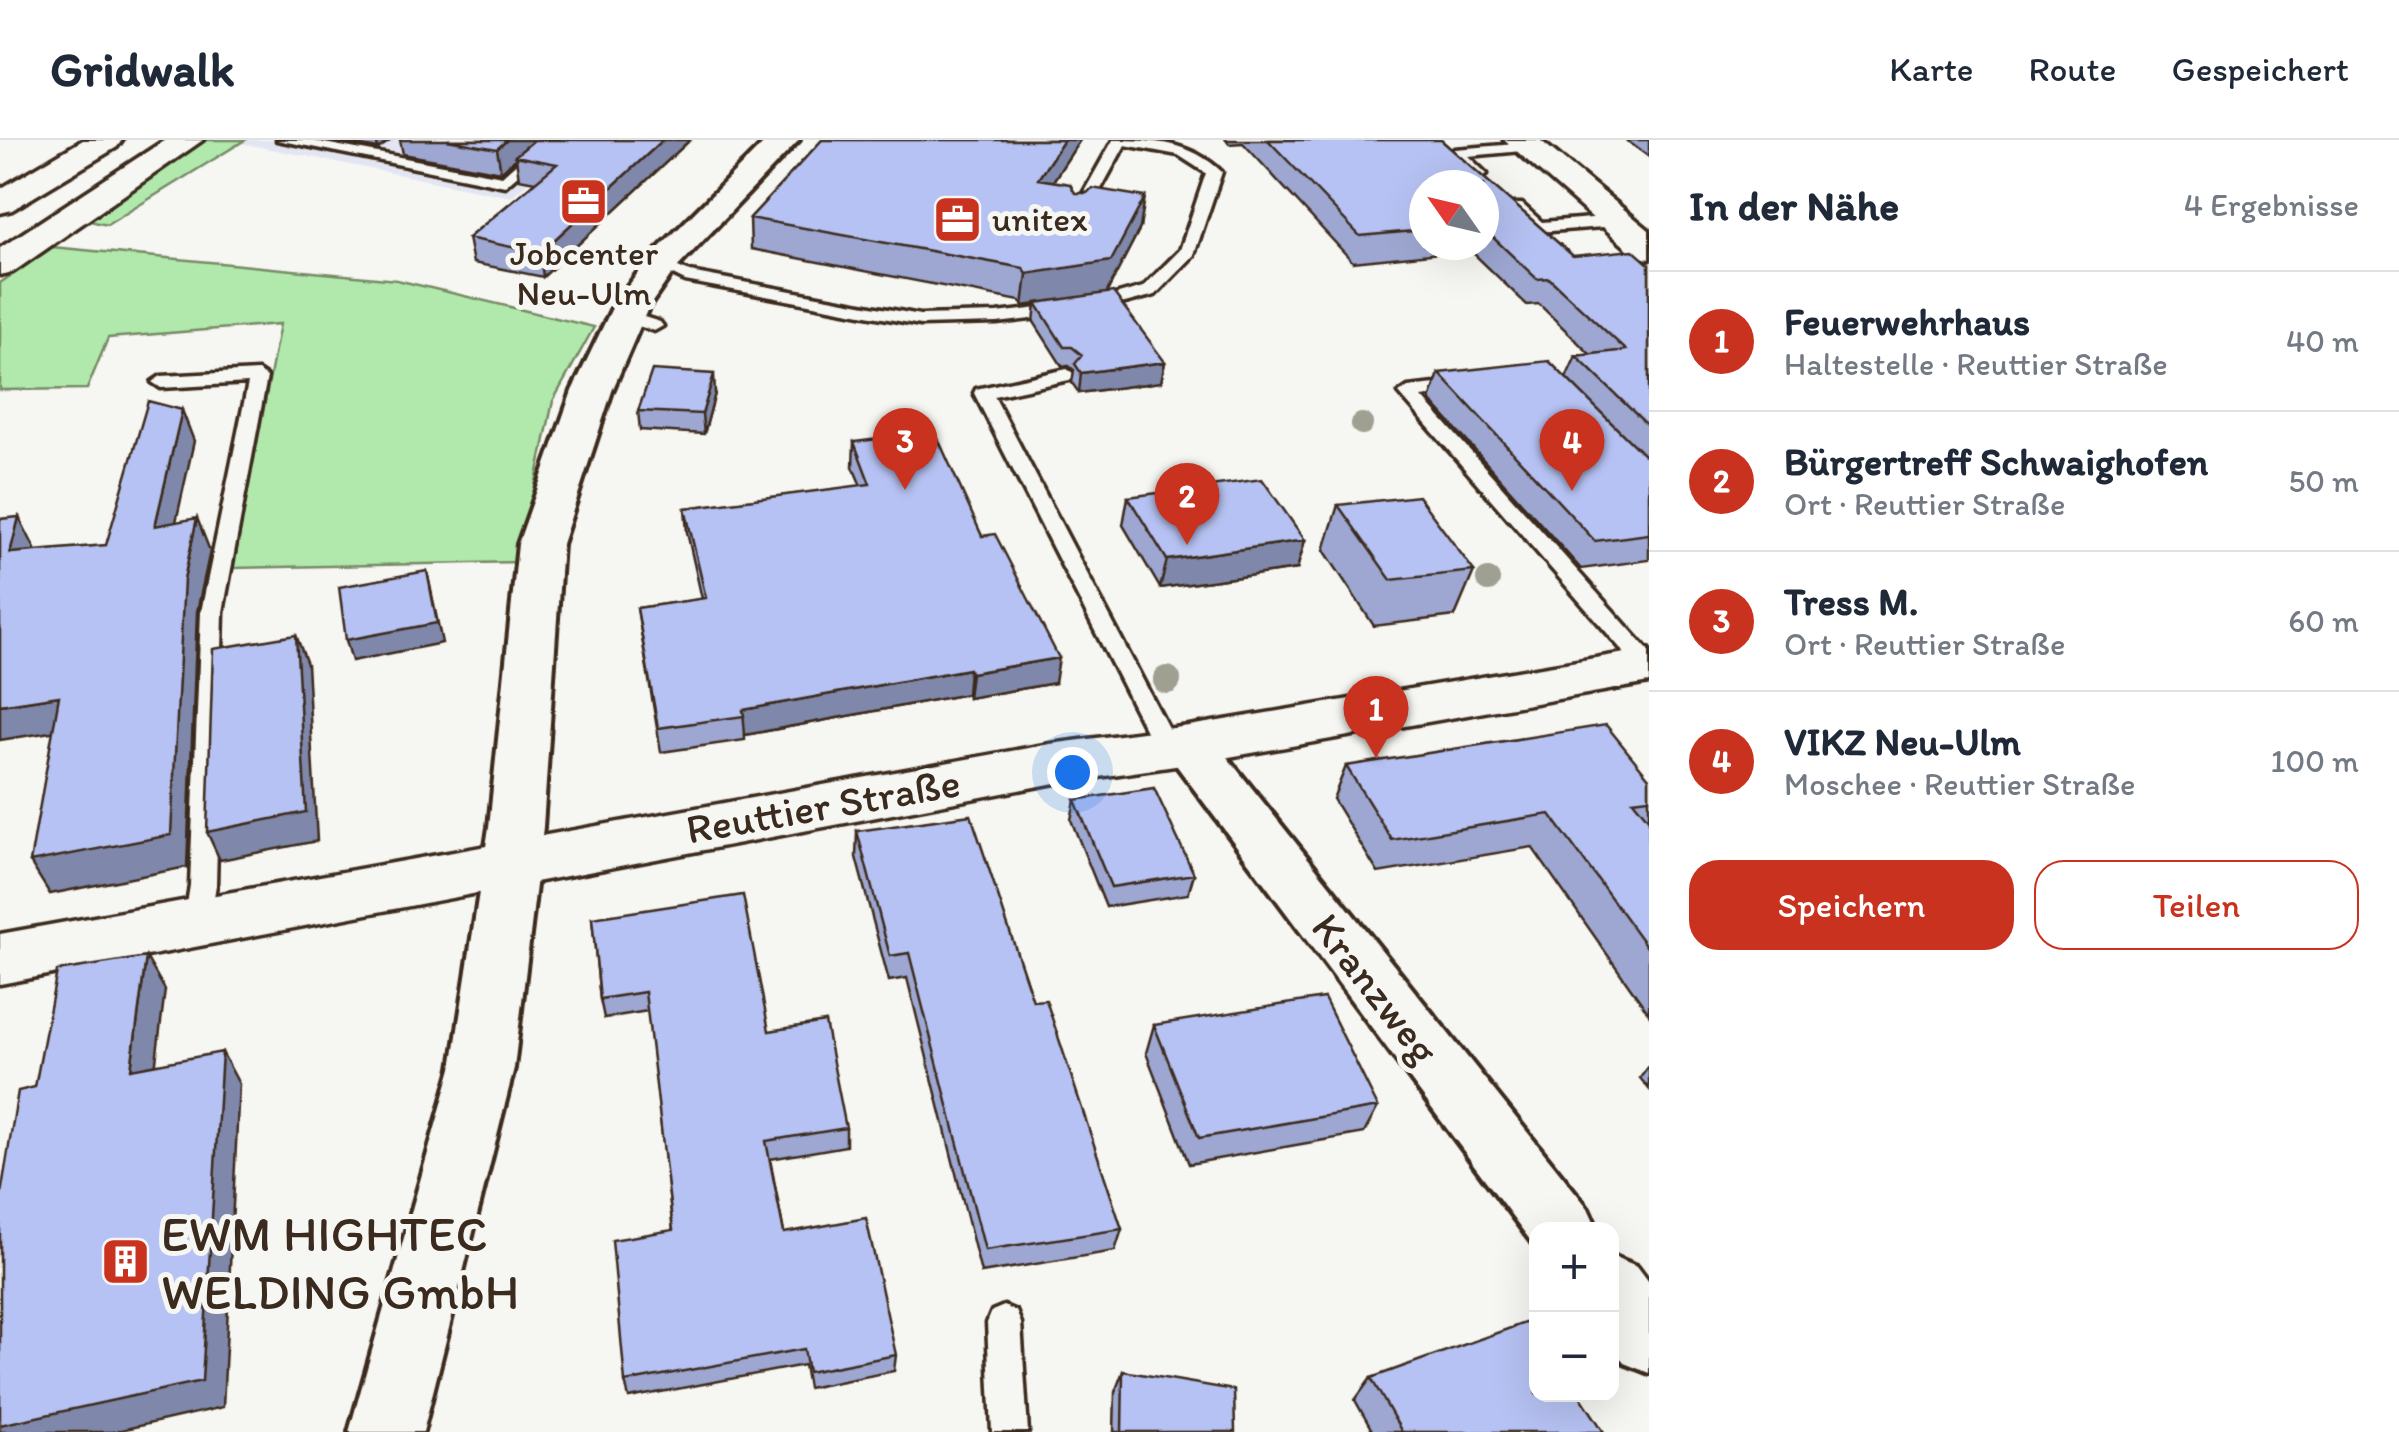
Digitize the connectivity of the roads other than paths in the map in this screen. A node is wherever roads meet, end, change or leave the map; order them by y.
1 (106, 140) edge
2 (146, 140) edge
3 (187, 140) edge
4 (284, 140) edge
5 (407, 140) edge
6 (551, 140) edge
7 (784, 140) edge
8 (1120, 140) edge
9 (1529, 142) edge
10 (382, 158) junction
11 (0, 203) edge
12 (1078, 218) edge
13 (1634, 230) edge
14 (0, 232) edge
15 (0, 264) edge
16 (661, 265) junction
17 (1067, 375) edge
18 (161, 382) dead end
19 (1485, 385) edge
20 (1649, 666) edge
21 (1178, 746) junction
22 (511, 864) junction
23 (198, 925) junction
24 (0, 959) edge
25 (1558, 1222) edge
26 (1619, 1299) edge
27 (1004, 1323) dead end
28 (1649, 1338) edge
29 (386, 1432) edge
30 (1010, 1432) edge

1 - 11 main road
2 - 14 main road
3 - 15 main road
4 - 10 lane
5 - 10 lane
6 - 10 lane
7 - 16 street
8 - 12 lane
8 - 16 lane
9 - 13 main road
9 - 13 lane
16 - 22 street
17 - 21 lane
18 - 23 lane
19 - 20 lane
20 - 21 main road, Reuttier Straße
21 - 22 main road, Reuttier Straße
21 - 25 street, Kranzweg
22 - 23 main road, Reuttier Straße
22 - 29 street
23 - 24 main road, Reuttier Straße
26 - 28 street
27 - 30 lane

